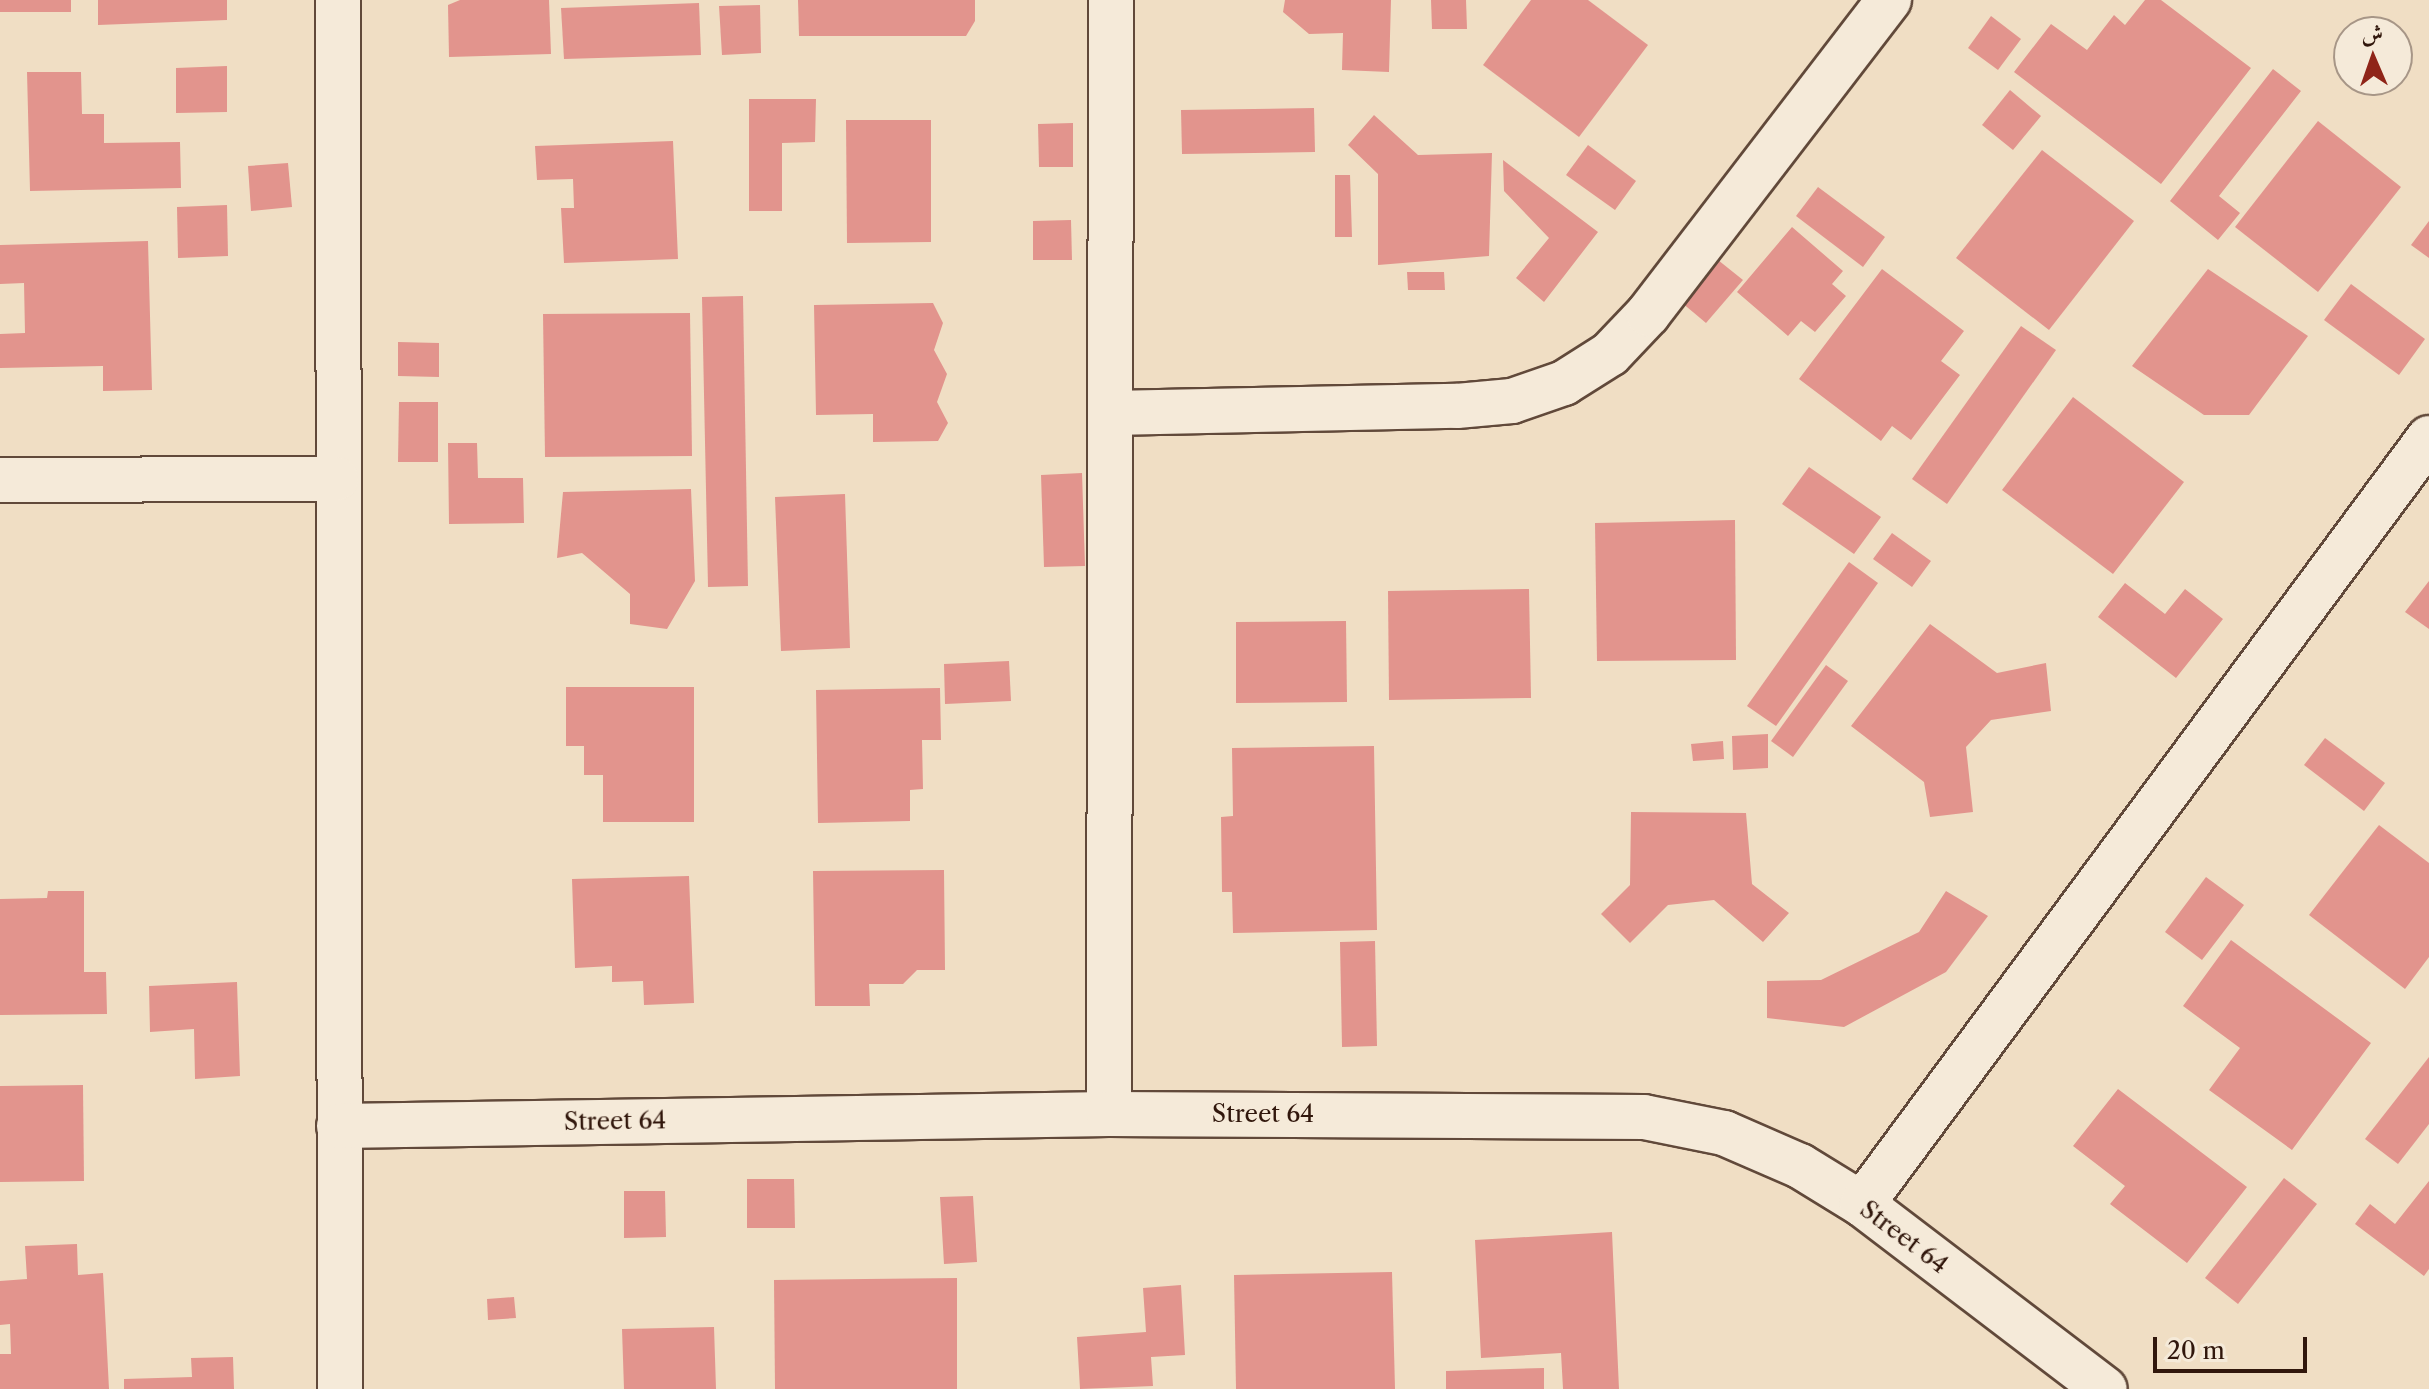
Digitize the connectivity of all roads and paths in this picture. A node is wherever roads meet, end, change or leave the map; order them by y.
1 (338, 0) edge
2 (1111, 0) edge
3 (1889, 0) edge
4 (1111, 413) junction
5 (2429, 438) edge
6 (336, 479) junction
7 (0, 480) edge
8 (1109, 1114) junction
9 (339, 1126) junction
10 (1862, 1204) junction
11 (340, 1389) edge
12 (2105, 1389) edge

1 - 6 street
2 - 4 street
3 - 4 street
4 - 8 street
5 - 10 street
6 - 7 street
6 - 9 street
8 - 9 street, Street 64
8 - 10 street, Street 64
9 - 11 street
10 - 12 street, Street 64

